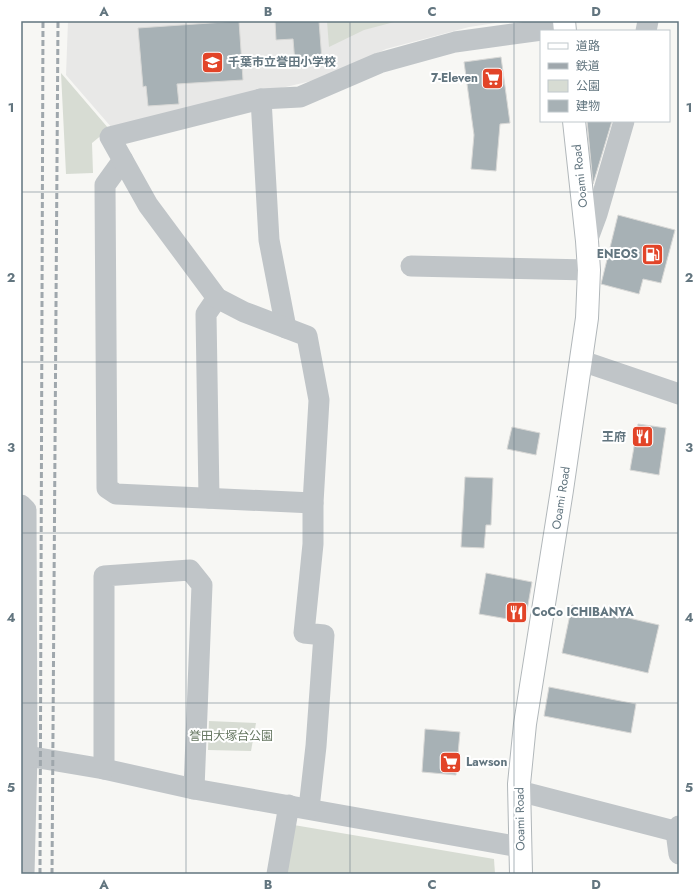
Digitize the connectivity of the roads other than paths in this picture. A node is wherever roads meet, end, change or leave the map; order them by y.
1 (564, 26) edge
2 (262, 98) junction
3 (574, 122) edge
4 (624, 122) edge
5 (123, 160) junction
6 (587, 241) junction
7 (411, 266) dead end
8 (589, 270) junction
9 (216, 298) junction
10 (286, 328) junction
11 (582, 361) junction
12 (679, 394) edge
13 (209, 498) junction
14 (312, 503) junction
15 (21, 505) edge
16 (28, 756) junction
17 (104, 769) junction
18 (194, 789) junction
19 (519, 791) junction
20 (299, 806) junction
21 (679, 829) edge
22 (520, 847) junction
23 (679, 854) edge
24 (24, 874) edge
25 (277, 874) edge
26 (521, 874) edge

1 - 2 street
2 - 5 street
2 - 10 street
3 - 6 main road, Ooami Road
4 - 6 street
5 - 9 street
5 - 13 street
6 - 8 main road, Ooami Road
7 - 8 street
8 - 11 main road, Ooami Road
9 - 10 street
9 - 13 street
10 - 14 street
11 - 12 street
11 - 19 main road, Ooami Road
13 - 14 street
14 - 20 street
15 - 16 street
16 - 17 street
16 - 24 street
17 - 18 street
17 - 18 street
18 - 20 street
19 - 21 street
19 - 22 main road, Ooami Road
20 - 22 street
20 - 25 street
21 - 23 street
22 - 26 main road, Ooami Road

